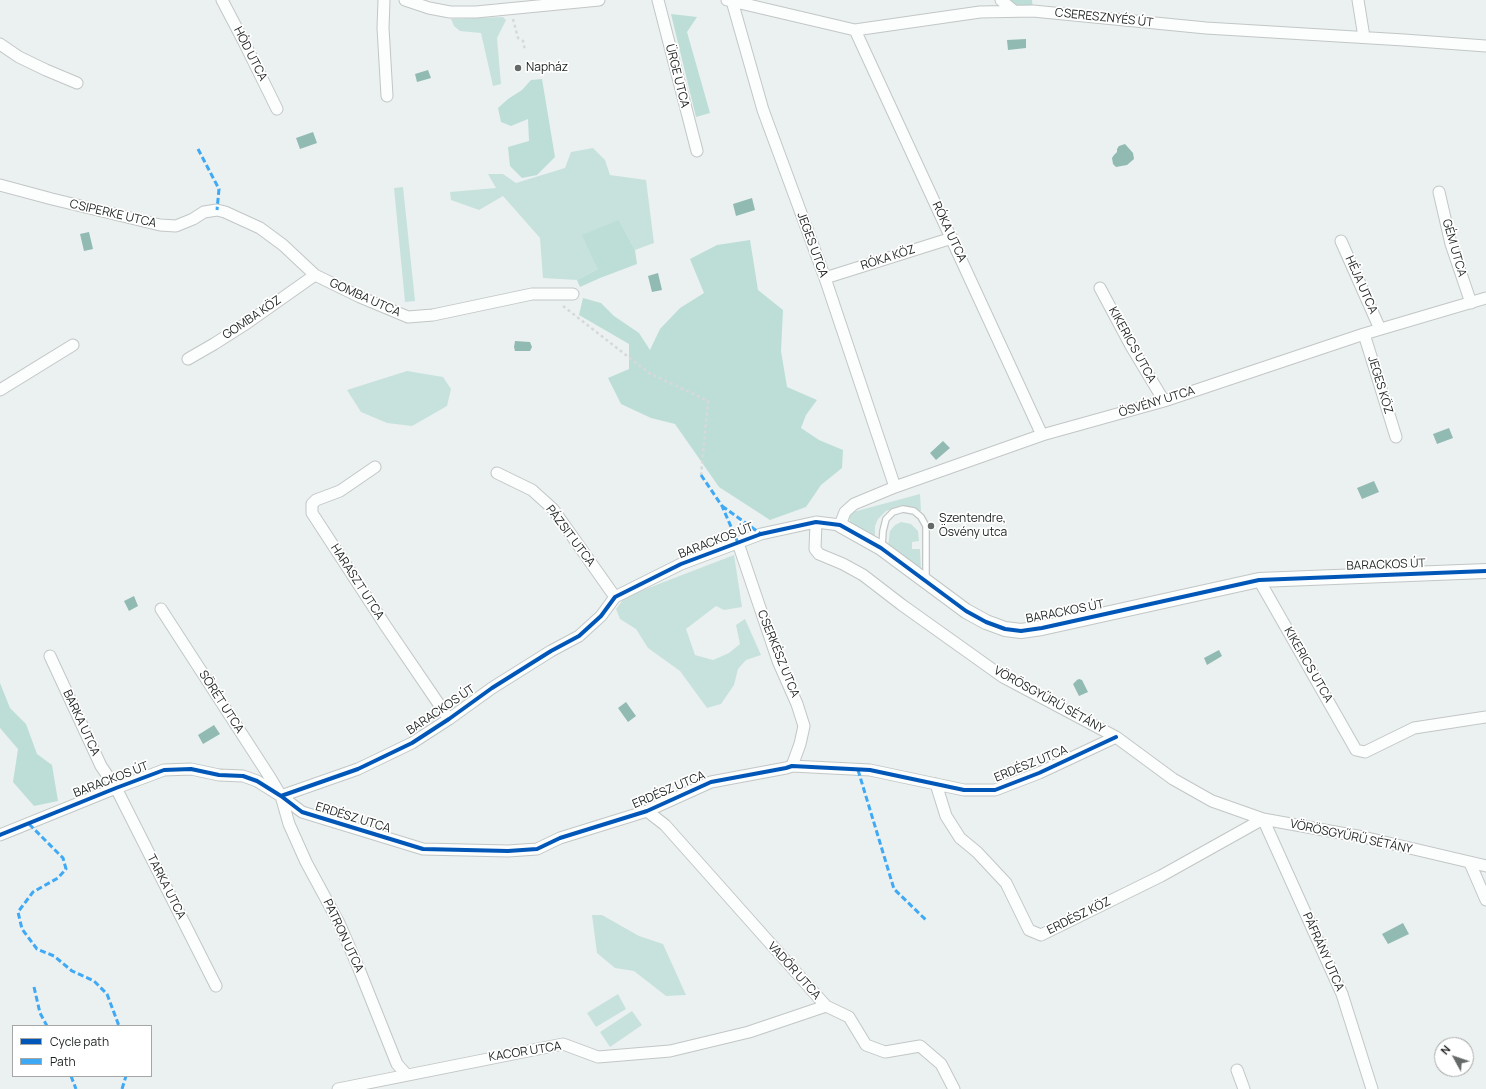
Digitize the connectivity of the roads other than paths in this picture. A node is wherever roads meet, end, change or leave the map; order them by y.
1 (222, 0) edge
2 (384, 0) edge
3 (405, 0) edge
4 (599, 0) edge
5 (658, 0) edge
6 (1001, 0) edge
7 (1358, 0) edge
8 (729, 1) edge
9 (1014, 11) junction
10 (855, 30) junction
11 (1364, 37) junction
12 (0, 44) edge
13 (1486, 46) edge
14 (77, 83) dead end
15 (386, 96) dead end
16 (277, 109) dead end
17 (697, 151) dead end
18 (0, 185) edge
19 (1439, 192) dead end
20 (225, 212) joint
21 (952, 238) junction
22 (1341, 241) dead end
23 (315, 274) junction
24 (825, 278) junction
25 (1100, 288) dead end
26 (573, 294) dead end
27 (1486, 298) edge
28 (1471, 303) junction
29 (1380, 329) junction
30 (1364, 334) junction
31 (74, 345) dead end
32 (188, 359) dead end
33 (0, 390) edge
34 (1164, 401) junction
35 (1042, 435) junction
36 (1396, 437) dead end
37 (375, 467) dead end
38 (497, 473) dead end
39 (895, 487) junction
40 (816, 522) junction
41 (840, 525) junction
42 (738, 543) junction
43 (881, 548) junction
44 (1486, 571) edge
45 (1259, 580) junction
46 (926, 581) junction
47 (615, 596) junction
48 (161, 609) dead end
49 (50, 656) dead end
50 (1486, 717) edge
51 (449, 719) junction
52 (1116, 737) junction
53 (792, 766) junction
54 (936, 784) junction
55 (116, 788) junction
56 (280, 796) junction
57 (647, 811) junction
58 (1263, 819) junction
59 (0, 835) edge
60 (1470, 863) junction
61 (1486, 866) edge
62 (1486, 900) edge
63 (216, 986) dead end
64 (826, 1006) junction
65 (1237, 1070) dead end
66 (407, 1074) junction
67 (338, 1089) edge
68 (954, 1089) edge
69 (1244, 1089) edge
70 (1372, 1089) edge

1 - 16 street, HÓD UTCA
2 - 15 street
3 - 4 street
5 - 17 street, ÜRGE UTCA
6 - 9 street
7 - 11 street
8 - 10 street, CSERESZNYÉS ÚT
8 - 24 street, JEGES UTCA
9 - 10 street, CSERESZNYÉS ÚT
9 - 11 street, CSERESZNYÉS ÚT
10 - 21 street, RÓKA UTCA
11 - 13 street, CSERESZNYÉS ÚT
12 - 14 street
18 - 20 street, CSIPERKE UTCA
19 - 28 street, GÉM UTCA
20 - 23 street, GOMBA UTCA
21 - 24 street, RÓKA KÖZ
21 - 35 street, RÓKA UTCA
22 - 29 street, HÉJA UTCA
23 - 26 street, GOMBA UTCA
23 - 32 street, GOMBA KÖZ
24 - 39 street, JEGES UTCA
25 - 34 street, KIKERICS UTCA
27 - 28 street, ÖSVÉNY UTCA
28 - 29 street, ÖSVÉNY UTCA
29 - 30 street, ÖSVÉNY UTCA
30 - 34 street, ÖSVÉNY UTCA
30 - 36 street, JEGES KÖZ
31 - 33 street
34 - 35 street, ÖSVÉNY UTCA
35 - 39 street, ÖSVÉNY UTCA
37 - 51 street, HARASZT UTCA
38 - 47 street, PÁZSIT UTCA
39 - 41 street, ÖSVÉNY UTCA
40 - 41 street, BARACKOS ÚT
40 - 42 street, BARACKOS ÚT
40 - 52 street, VÖRÖSGYŰRŰ SÉTÁNY
41 - 43 street, BARACKOS ÚT
42 - 47 street, BARACKOS ÚT
42 - 53 street, CSERKÉSZ UTCA
43 - 46 street, BARACKOS ÚT
43 - 46 lane
44 - 45 street, BARACKOS ÚT
45 - 46 street, BARACKOS ÚT
45 - 50 street, KIKERICS UTCA
47 - 51 street, BARACKOS ÚT
48 - 56 street, SÖRÉT UTCA
49 - 55 street, BARKA UTCA
51 - 56 street, BARACKOS ÚT
52 - 54 street, ERDÉSZ UTCA
52 - 58 street, VÖRÖSGYŰRŰ SÉTÁNY
53 - 54 street, ERDÉSZ UTCA
53 - 57 street, ERDÉSZ UTCA
54 - 58 street, ERDÉSZ KÖZ
55 - 56 street, BARACKOS ÚT
55 - 59 street, BARACKOS ÚT
55 - 63 street, TARKA UTCA
56 - 57 street, ERDÉSZ UTCA
56 - 66 street, PATRON UTCA
57 - 64 street, VADŐR UTCA
58 - 60 street, VÖRÖSGYŰRŰ SÉTÁNY
58 - 70 street, PÁFRÁNY UTCA
60 - 61 street, VÖRÖSGYŰRŰ SÉTÁNY
60 - 62 street
64 - 66 street, KACOR UTCA
64 - 68 street, VADŐR UTCA
65 - 69 street
66 - 67 street, KACOR UTCA

